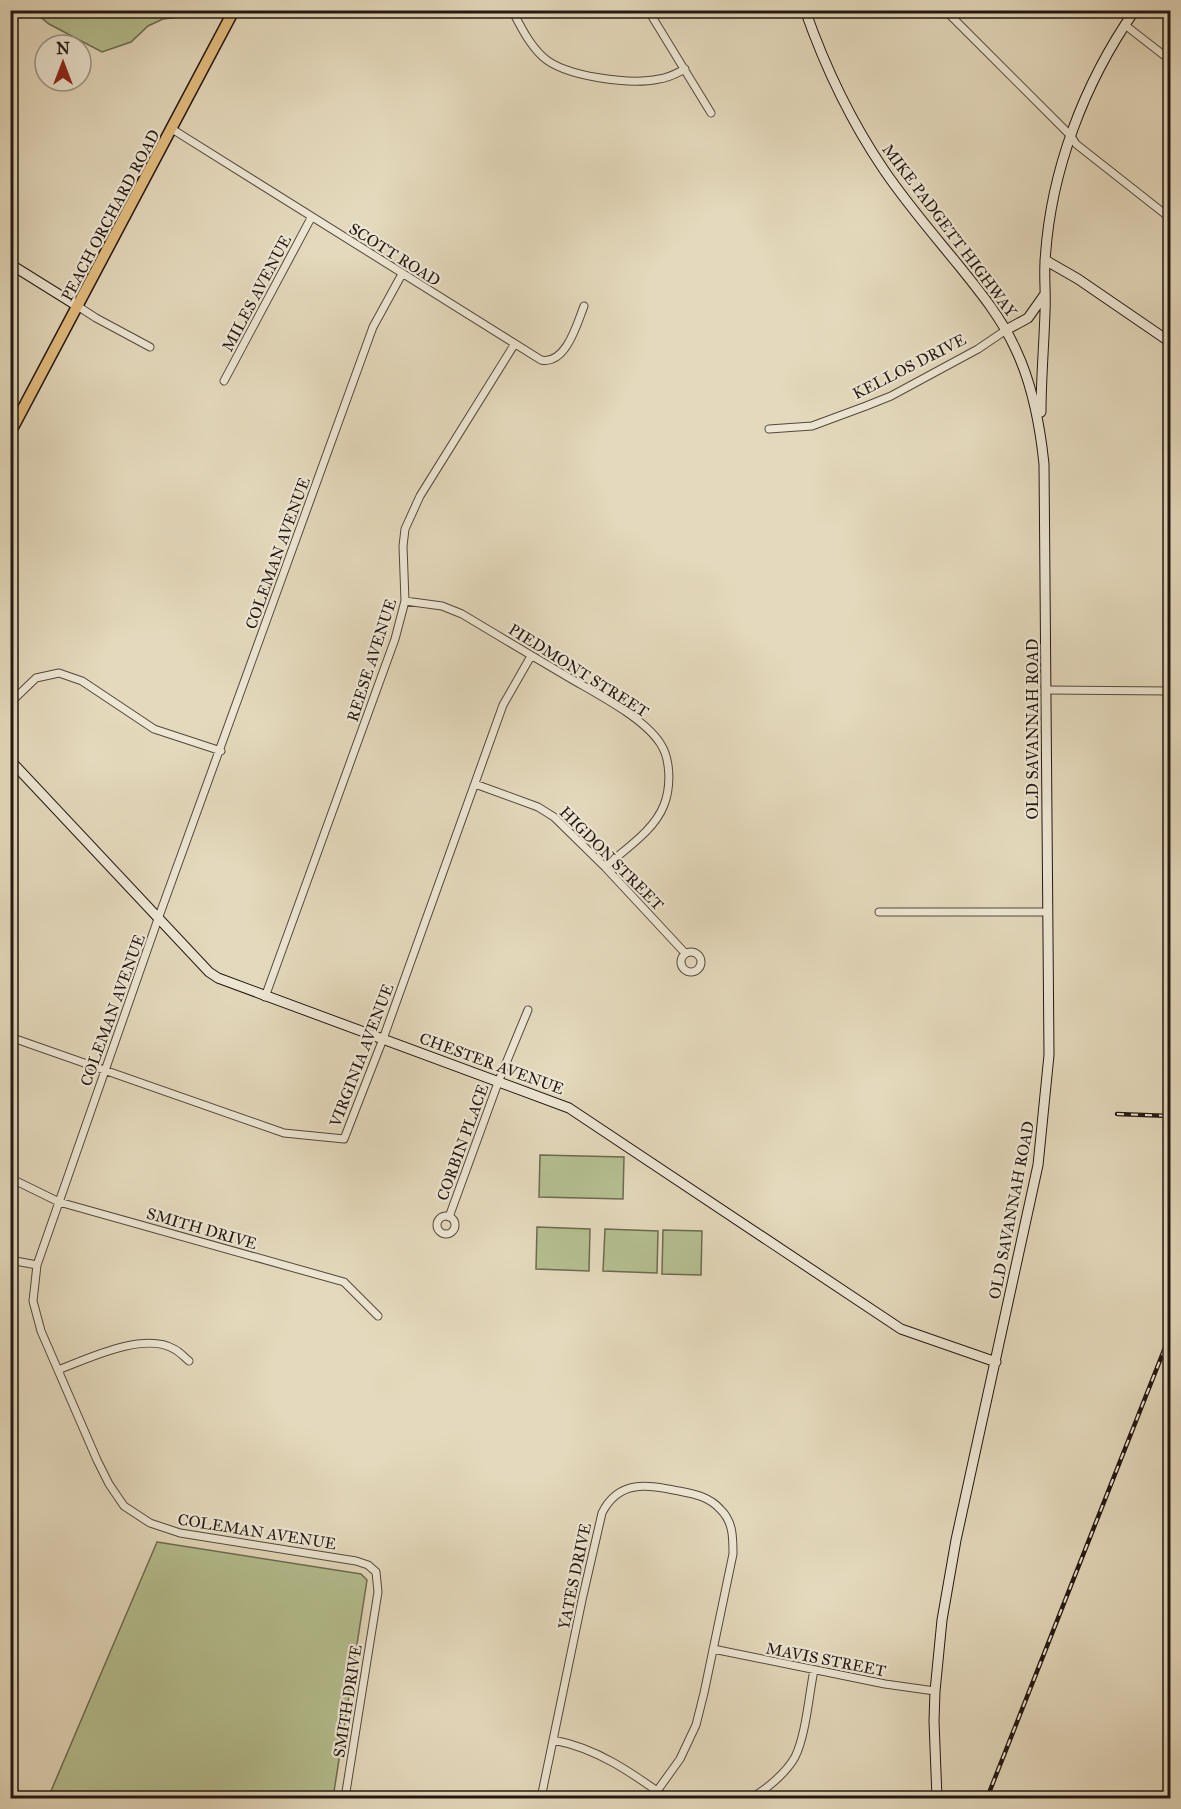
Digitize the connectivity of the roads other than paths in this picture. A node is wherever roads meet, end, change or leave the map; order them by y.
1 (234, 10) edge
2 (512, 10) edge
3 (648, 10) edge
4 (805, 10) edge
5 (945, 10) edge
6 (1135, 10) edge
7 (1125, 25) junction
8 (1170, 60) edge
9 (686, 69) junction
10 (711, 113) dead end
11 (172, 129) junction
12 (1071, 136) junction
13 (311, 218) junction
14 (1170, 218) edge
15 (1045, 260) junction
16 (10, 264) edge
17 (402, 274) junction
18 (1045, 294) junction
19 (584, 306) dead end
20 (79, 307) junction
21 (1006, 330) junction
22 (1170, 342) edge
23 (514, 345) junction
24 (150, 347) dead end
25 (224, 381) dead end
26 (769, 429) dead end
27 (10, 433) edge
28 (1041, 435) junction
29 (1044, 512) joint
30 (405, 601) junction
31 (531, 656) junction
32 (1046, 690) junction
33 (1170, 691) edge
34 (10, 703) edge
35 (221, 751) junction
36 (10, 760) edge
37 (475, 784) junction
38 (605, 867) junction
39 (879, 912) dead end
40 (1048, 912) junction
41 (158, 919) junction
42 (685, 953) dead end
43 (265, 997) junction
44 (528, 1010) dead end
45 (10, 1037) edge
46 (383, 1039) junction
47 (104, 1071) junction
48 (499, 1080) junction
49 (10, 1178) edge
50 (59, 1202) junction
51 (449, 1217) dead end
52 (10, 1260) edge
53 (37, 1265) junction
54 (378, 1316) dead end
55 (189, 1361) dead end
56 (996, 1362) junction
57 (58, 1370) junction
58 (376, 1572) joint
59 (712, 1649) junction
60 (814, 1670) junction
61 (935, 1691) junction
62 (553, 1740) junction
63 (656, 1791) junction
64 (345, 1798) edge
65 (541, 1798) edge
66 (652, 1798) edge
67 (667, 1798) edge
68 (751, 1798) edge
69 (937, 1798) edge

1 - 11 main road, PEACH ORCHARD ROAD
2 - 9 street
3 - 9 street
4 - 21 main road, MIKE PADGETT HIGHWAY
5 - 12 street
6 - 7 main road
7 - 8 street
7 - 12 main road
9 - 10 street
11 - 13 street, SCOTT ROAD
11 - 20 main road, PEACH ORCHARD ROAD
12 - 14 street
12 - 15 main road
13 - 17 street, SCOTT ROAD
13 - 25 street, MILES AVENUE
15 - 18 main road
15 - 22 main road
16 - 20 main road
17 - 23 street, SCOTT ROAD
17 - 35 street, COLEMAN AVENUE
18 - 21 main road, KELLOS DRIVE
18 - 28 main road
19 - 23 street, SCOTT ROAD
20 - 24 street
20 - 27 main road, PEACH ORCHARD ROAD
21 - 26 street, KELLOS DRIVE
21 - 28 main road, MIKE PADGETT HIGHWAY
23 - 30 street, REESE AVENUE
28 - 29 main road, MIKE PADGETT HIGHWAY
29 - 32 main road, OLD SAVANNAH ROAD
30 - 31 street, PIEDMONT STREET
30 - 43 street, REESE AVENUE
31 - 37 street, VIRGINIA AVENUE
31 - 38 street, PIEDMONT STREET
32 - 33 street
32 - 40 main road, OLD SAVANNAH ROAD
34 - 35 street
35 - 41 street, COLEMAN AVENUE
36 - 41 main road, CHESTER AVENUE
37 - 38 street, HIGDON STREET
37 - 46 street, VIRGINIA AVENUE
38 - 42 street, HIGDON STREET
39 - 40 street
40 - 56 main road, OLD SAVANNAH ROAD
41 - 43 main road, CHESTER AVENUE
41 - 47 street, COLEMAN AVENUE
43 - 46 main road, CHESTER AVENUE
44 - 48 street, CORBIN PLACE
45 - 47 street, VIRGINIA AVENUE
46 - 47 street, VIRGINIA AVENUE
46 - 48 main road, CHESTER AVENUE
47 - 50 street, COLEMAN AVENUE
48 - 51 street, CORBIN PLACE
48 - 56 main road, CHESTER AVENUE
49 - 50 street, SMITH DRIVE
50 - 53 street, COLEMAN AVENUE
50 - 54 street, SMITH DRIVE
52 - 53 street
53 - 57 street, COLEMAN AVENUE
55 - 57 street
56 - 61 main road, OLD SAVANNAH ROAD
57 - 58 street, COLEMAN AVENUE
58 - 64 street, SMITH DRIVE
59 - 60 street, MAVIS STREET
59 - 62 street, YATES DRIVE
59 - 63 street, YATES DRIVE
60 - 61 street, MAVIS STREET
60 - 68 street
61 - 69 main road, OLD SAVANNAH ROAD
62 - 63 street
62 - 65 street, YATES DRIVE
63 - 66 street, YATES DRIVE
63 - 67 street

